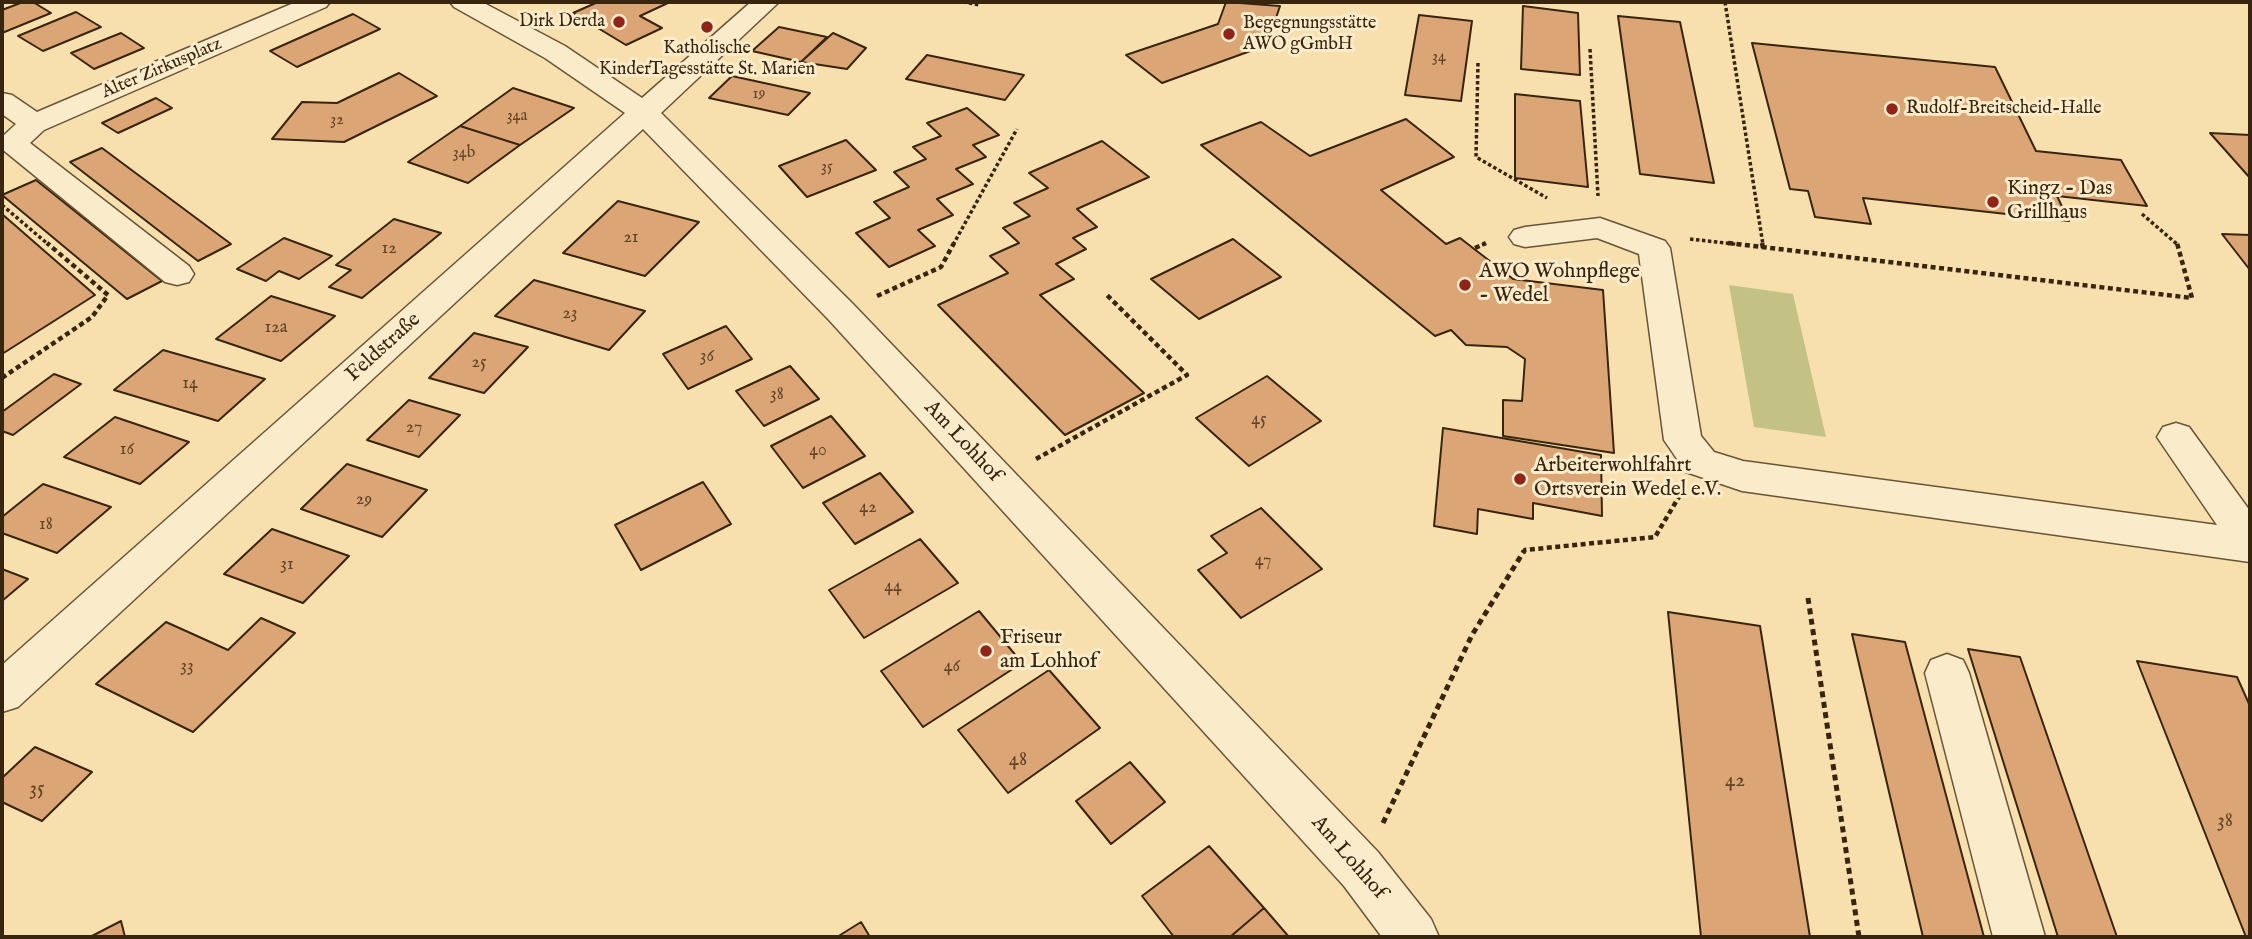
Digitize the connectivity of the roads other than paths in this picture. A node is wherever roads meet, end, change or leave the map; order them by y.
1 (317, 2) edge
2 (463, 2) edge
3 (766, 2) edge
4 (2, 102) edge
5 (644, 113) junction
6 (23, 133) junction
7 (1525, 237) dead end
8 (177, 274) dead end
9 (2176, 437) dead end
10 (2250, 535) edge
11 (2250, 546) edge
12 (1947, 673) dead end
13 (2, 693) edge
14 (1413, 937) edge
15 (2019, 937) edge

1 - 6 street, Alter Zirkusplatz
2 - 5 street, Am Lohhof
3 - 5 street, Feldstraße
4 - 6 street
5 - 13 street, Feldstraße
5 - 14 street, Am Lohhof
6 - 8 street
7 - 11 street
9 - 10 street
12 - 15 street

